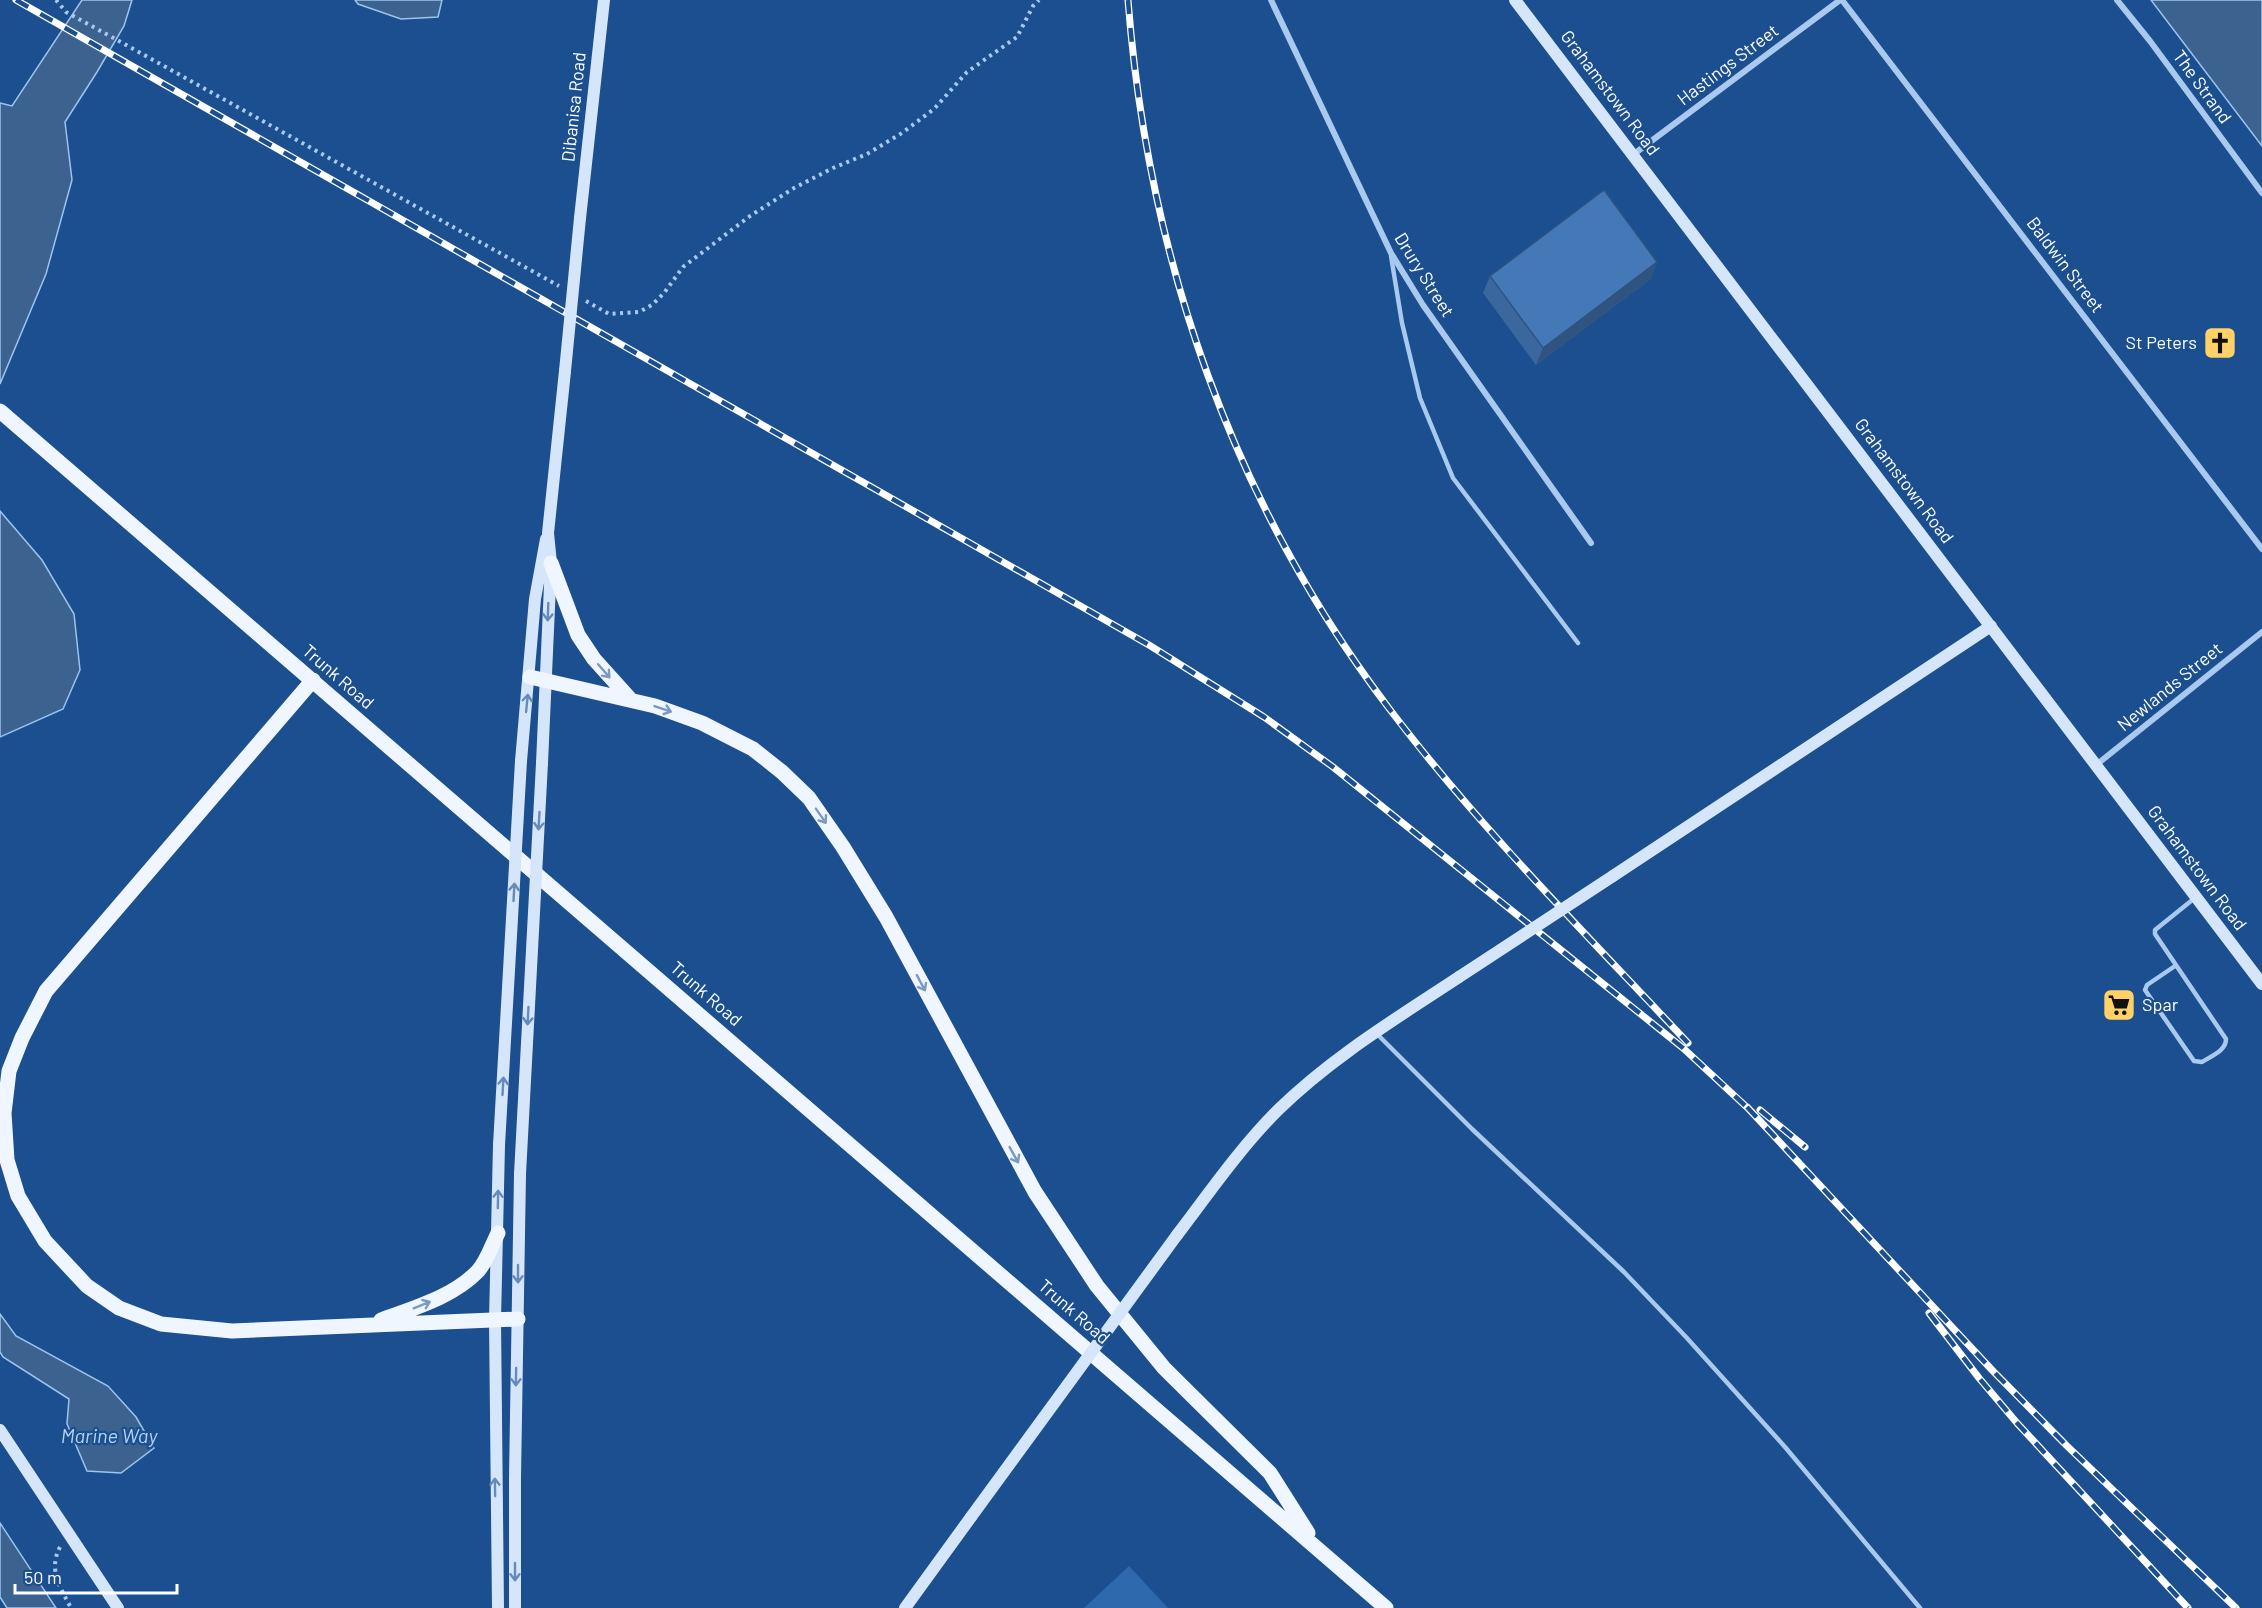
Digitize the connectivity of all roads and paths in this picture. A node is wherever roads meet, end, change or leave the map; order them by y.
1 (56, 0) edge
2 (604, 0) edge
3 (1271, 0) edge
4 (1515, 0) edge
5 (1841, 0) edge
6 (2116, 0) edge
7 (119, 41) dead end
8 (1634, 154) junction
9 (2262, 193) edge
10 (1391, 253) junction
11 (0, 411) edge
12 (549, 533) junction
13 (1591, 543) dead end
14 (2262, 549) edge
15 (550, 564) junction
16 (1991, 626) junction
17 (2262, 632) edge
18 (1578, 643) dead end
19 (530, 677) junction
20 (313, 680) junction
21 (545, 680) junction
22 (631, 700) junction
23 (2096, 765) junction
24 (2196, 897) junction
25 (2175, 966) junction
26 (2262, 984) edge
27 (1375, 1032) junction
28 (498, 1233) junction
29 (518, 1319) junction
30 (495, 1320) junction
31 (367, 1326) junction
32 (0, 1430) edge
33 (68, 1534) junction
34 (1318, 1548) junction
35 (71, 1608) edge
36 (118, 1608) edge
37 (498, 1608) edge
38 (516, 1608) edge
39 (905, 1608) edge
40 (1386, 1608) edge
41 (1920, 1608) edge

1 - 7 path
2 - 12 main road, Dibanisa Road, bridge
3 - 10 street, Drury Street
4 - 8 main road, Grahamstown Road
5 - 8 street, Hastings Street
5 - 14 street, Baldwin Street
6 - 9 street, The Strand
8 - 16 main road, Grahamstown Road
10 - 13 street, Drury Street
10 - 18 lane
11 - 20 main road, Trunk Road
12 - 15 main road
12 - 19 main road
15 -> 21 main road
15 -> 22 main road
16 - 23 main road, Grahamstown Road
16 - 27 main road, bridge
17 - 23 street, Newlands Street
19 - 21 main road
28 -> 19 main road, bridge
20 - 31 main road
20 - 34 main road, Trunk Road
21 - 22 main road
21 -> 29 main road, bridge
22 -> 34 main road
23 - 24 main road, Grahamstown Road
24 - 25 lane
24 - 26 main road, Grahamstown Road
25 - 25 lane
27 - 39 main road, bridge
27 - 41 lane
28 - 30 main road
31 -> 28 main road
29 - 30 main road
29 -> 38 main road
30 - 31 main road
37 -> 30 main road
32 - 33 main road
33 - 35 path
33 - 36 main road
34 - 40 main road, Trunk Road

